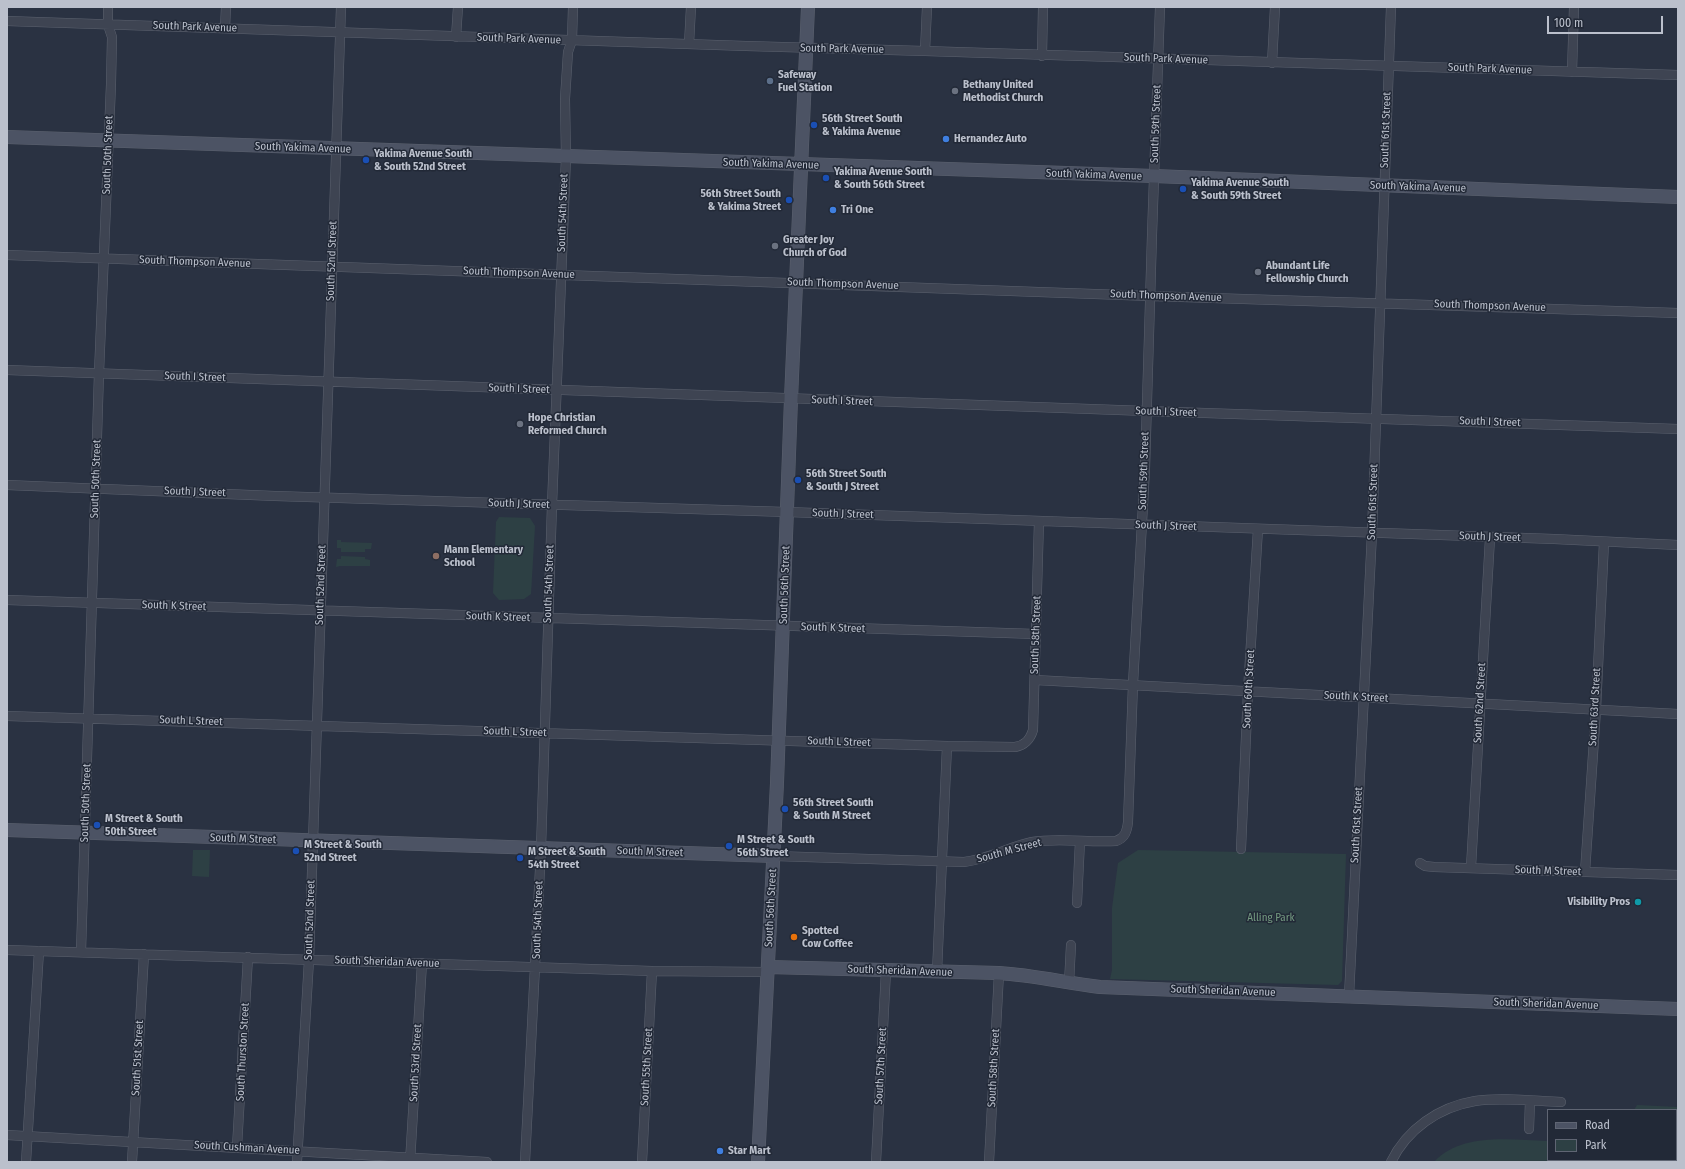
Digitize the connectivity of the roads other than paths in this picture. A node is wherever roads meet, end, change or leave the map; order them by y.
1 (108, 7) edge
2 (226, 7) edge
3 (341, 7) edge
4 (458, 7) edge
5 (573, 7) edge
6 (691, 7) edge
7 (808, 7) edge
8 (927, 7) edge
9 (1043, 7) edge
10 (1160, 7) edge
11 (1274, 7) edge
12 (1391, 7) edge
13 (1574, 7) edge
14 (7, 21) edge
15 (108, 25) junction
16 (225, 28) junction
17 (340, 33) junction
18 (456, 37) junction
19 (572, 40) junction
20 (689, 44) junction
21 (806, 48) junction
22 (925, 51) junction
23 (1042, 56) junction
24 (1159, 59) junction
25 (1272, 63) junction
26 (1389, 66) junction
27 (1572, 72) junction
28 (1678, 75) edge
29 (7, 137) edge
30 (108, 141) junction
31 (336, 149) junction
32 (566, 157) junction
33 (801, 165) junction
34 (1154, 176) junction
35 (1384, 186) junction
36 (1678, 197) edge
37 (7, 255) edge
38 (104, 258) junction
39 (332, 266) junction
40 (561, 274) junction
41 (796, 282) junction
42 (1150, 296) junction
43 (1380, 302) junction
44 (1678, 313) edge
45 (7, 370) edge
46 (99, 373) junction
47 (328, 382) junction
48 (557, 390) junction
49 (791, 399) junction
50 (1146, 412) junction
51 (1376, 419) junction
52 (1678, 429) edge
53 (7, 485) edge
54 (96, 488) junction
55 (324, 497) junction
56 (552, 505) junction
57 (787, 512) junction
58 (1040, 521) junction
59 (1142, 526) junction
60 (1258, 529) junction
61 (1372, 533) junction
62 (1490, 538) junction
63 (1604, 542) junction
64 (1678, 545) edge
65 (7, 600) edge
66 (92, 603) junction
67 (320, 611) junction
68 (548, 619) junction
69 (783, 626) junction
70 (1036, 634) junction
71 (1035, 680) junction
72 (1133, 684) junction
73 (1248, 691) junction
74 (1364, 697) junction
75 (1480, 704) junction
76 (1596, 710) junction
77 (1678, 714) edge
78 (7, 716) edge
79 (88, 718) junction
80 (316, 726) junction
81 (545, 733) junction
82 (779, 740) junction
83 (1023, 745) joint
84 (947, 746) junction
85 (7, 830) edge
86 (85, 833) junction
87 (1122, 838) joint
88 (313, 841) junction
89 (1080, 841) junction
90 (541, 849) junction
91 (1241, 849) dead end
92 (774, 856) junction
93 (942, 862) junction
94 (1420, 863) dead end
95 (1471, 867) junction
96 (1585, 872) junction
97 (1678, 875) edge
98 (1077, 903) dead end
99 (1071, 945) dead end
100 (7, 950) edge
101 (38, 951) junction
102 (81, 952) junction
103 (144, 954) junction
104 (248, 958) junction
105 (309, 960) junction
106 (422, 963) junction
107 (536, 967) junction
108 (768, 970) junction
109 (886, 970) junction
110 (652, 971) junction
111 (937, 972) junction
112 (999, 973) junction
113 (1069, 983) junction
114 (1349, 996) junction
115 (1678, 1009) edge
116 (1530, 1101) junction
117 (1561, 1102) dead end
118 (1529, 1128) dead end
119 (7, 1134) edge
120 (28, 1136) junction
121 (133, 1142) junction
122 (237, 1147) junction
123 (298, 1151) junction
124 (410, 1160) edge
125 (26, 1162) edge
126 (132, 1162) edge
127 (297, 1162) edge
128 (487, 1162) edge
129 (525, 1162) edge
130 (642, 1162) edge
131 (758, 1162) edge
132 (876, 1162) edge
133 (989, 1162) edge
134 (1391, 1162) edge

1 - 15 street, South 50th Street
2 - 16 street
3 - 17 street, South 52nd Street
4 - 18 street
5 - 19 street, South 54th Street
6 - 20 street
7 - 21 main road, South 56th Street
8 - 22 street
9 - 23 street
10 - 24 street, South 59th Street
11 - 25 street
12 - 26 street, South 61st Street
13 - 27 street
14 - 15 street, South Park Avenue
15 - 16 street, South Park Avenue
15 - 30 street, South 50th Street
16 - 17 street, South Park Avenue
17 - 18 street, South Park Avenue
17 - 31 street, South 52nd Street
18 - 19 street, South Park Avenue
19 - 20 street, South Park Avenue
19 - 32 street, South 54th Street
20 - 21 street, South Park Avenue
21 - 22 street, South Park Avenue
21 - 33 main road, South 56th Street
22 - 23 street, South Park Avenue
23 - 24 street, South Park Avenue
24 - 25 street, South Park Avenue
24 - 34 street, South 59th Street
25 - 26 street, South Park Avenue
26 - 27 street, South Park Avenue
26 - 35 street, South 61st Street
27 - 28 street, South Park Avenue
29 - 30 main road, South Yakima Avenue
30 - 31 main road, South Yakima Avenue
30 - 38 street, South 50th Street
31 - 32 main road, South Yakima Avenue
31 - 39 street, South 52nd Street
32 - 33 main road, South Yakima Avenue
32 - 40 street, South 54th Street
33 - 34 main road, South Yakima Avenue
33 - 41 main road, South 56th Street
34 - 35 main road, South Yakima Avenue
34 - 42 street, South 59th Street
35 - 36 main road, South Yakima Avenue
35 - 43 street, South 61st Street
37 - 38 street, South Thompson Avenue
38 - 39 street, South Thompson Avenue
38 - 46 street, South 50th Street
39 - 40 street, South Thompson Avenue
39 - 47 street, South 52nd Street
40 - 41 street, South Thompson Avenue
40 - 48 street, South 54th Street
41 - 42 street, South Thompson Avenue
41 - 49 main road, South 56th Street
42 - 43 street, South Thompson Avenue
42 - 50 street, South 59th Street
43 - 44 street, South Thompson Avenue
43 - 51 street, South 61st Street
45 - 46 street, South I Street
46 - 47 street, South I Street
46 - 54 street, South 50th Street
47 - 48 street, South I Street
47 - 55 street, South 52nd Street
48 - 49 street, South I Street
48 - 56 street, South 54th Street
49 - 50 street, South I Street
49 - 57 main road, South 56th Street
50 - 51 street, South I Street
50 - 59 street, South 59th Street
51 - 52 street, South I Street
51 - 61 street, South 61st Street
53 - 54 street, South J Street
54 - 55 street, South J Street
54 - 66 street, South 50th Street
55 - 56 street, South J Street
55 - 67 street, South 52nd Street
56 - 57 street, South J Street
56 - 68 street, South 54th Street
57 - 58 street, South J Street
57 - 69 main road, South 56th Street
58 - 59 street, South J Street
58 - 70 street, South 58th Street
59 - 60 street, South J Street
59 - 72 street, South 59th Street
60 - 61 street, South J Street
60 - 73 street, South 60th Street
61 - 62 street, South J Street
61 - 74 street, South 61st Street
62 - 63 street, South J Street
62 - 75 street, South 62nd Street
63 - 64 street, South J Street
63 - 76 street, South 63rd Street
65 - 66 street, South K Street
66 - 67 street, South K Street
66 - 79 street, South 50th Street
67 - 68 street, South K Street
67 - 80 street, South 52nd Street
68 - 69 street, South K Street
68 - 81 street, South 54th Street
69 - 70 street, South K Street
69 - 82 main road, South 56th Street
70 - 71 street, South 58th Street
71 - 72 street, South K Street
71 - 83 street, South 58th Street
72 - 73 street, South K Street
72 - 87 street, South 59th Street
73 - 74 street, South K Street
73 - 91 street, South 60th Street
74 - 75 street, South K Street
74 - 114 street, South 61st Street
75 - 76 street, South K Street
75 - 95 street, South 62nd Street
76 - 77 street, South K Street
76 - 96 street, South 63rd Street
78 - 79 street, South L Street
79 - 80 street, South L Street
79 - 86 street, South 50th Street
80 - 81 street, South L Street
80 - 88 street, South 52nd Street
81 - 82 street, South L Street
81 - 90 street, South 54th Street
82 - 84 street, South L Street
82 - 92 main road, South 56th Street
83 - 84 street, South L Street
84 - 93 street
85 - 86 main road, South M Street
86 - 88 main road, South M Street
86 - 102 street, South 50th Street
87 - 89 street, South M Street
88 - 90 main road, South M Street
88 - 105 street, South 52nd Street
89 - 93 street, South M Street
89 - 98 street
90 - 92 main road, South M Street
90 - 107 street, South 54th Street
92 - 93 street, South M Street
92 - 108 main road, South 56th Street
93 - 111 street
94 - 95 street, South M Street
95 - 96 street, South M Street
96 - 97 street, South M Street
99 - 113 street
100 - 101 street, South Sheridan Avenue
101 - 102 street, South Sheridan Avenue
101 - 120 street
102 - 103 street, South Sheridan Avenue
103 - 104 street, South Sheridan Avenue
103 - 121 street, South 51st Street
104 - 105 street, South Sheridan Avenue
104 - 122 street, South Thurston Street
105 - 106 street, South Sheridan Avenue
105 - 123 street, South 52nd Street
106 - 107 street, South Sheridan Avenue
106 - 124 street, South 53rd Street
107 - 110 street, South Sheridan Avenue
107 - 129 street, South 54th Street
108 - 109 main road, South Sheridan Avenue
108 - 110 street, South Sheridan Avenue
108 - 131 main road, South 56th Street
109 - 111 main road, South Sheridan Avenue
109 - 132 street, South 57th Street
110 - 130 street, South 55th Street
111 - 112 main road, South Sheridan Avenue
112 - 113 main road, South Sheridan Avenue
112 - 133 street, South 58th Street
113 - 114 main road, South Sheridan Avenue
114 - 115 main road, South Sheridan Avenue
116 - 117 street
116 - 118 street
116 - 134 street
119 - 120 street, South Cushman Avenue
120 - 121 street, South Cushman Avenue
120 - 125 street
121 - 122 street, South Cushman Avenue
121 - 126 street, South 51st Street
122 - 123 street, South Cushman Avenue
123 - 124 street, South Cushman Avenue
123 - 127 street, South 52nd Street
124 - 128 street, South Cushman Avenue

